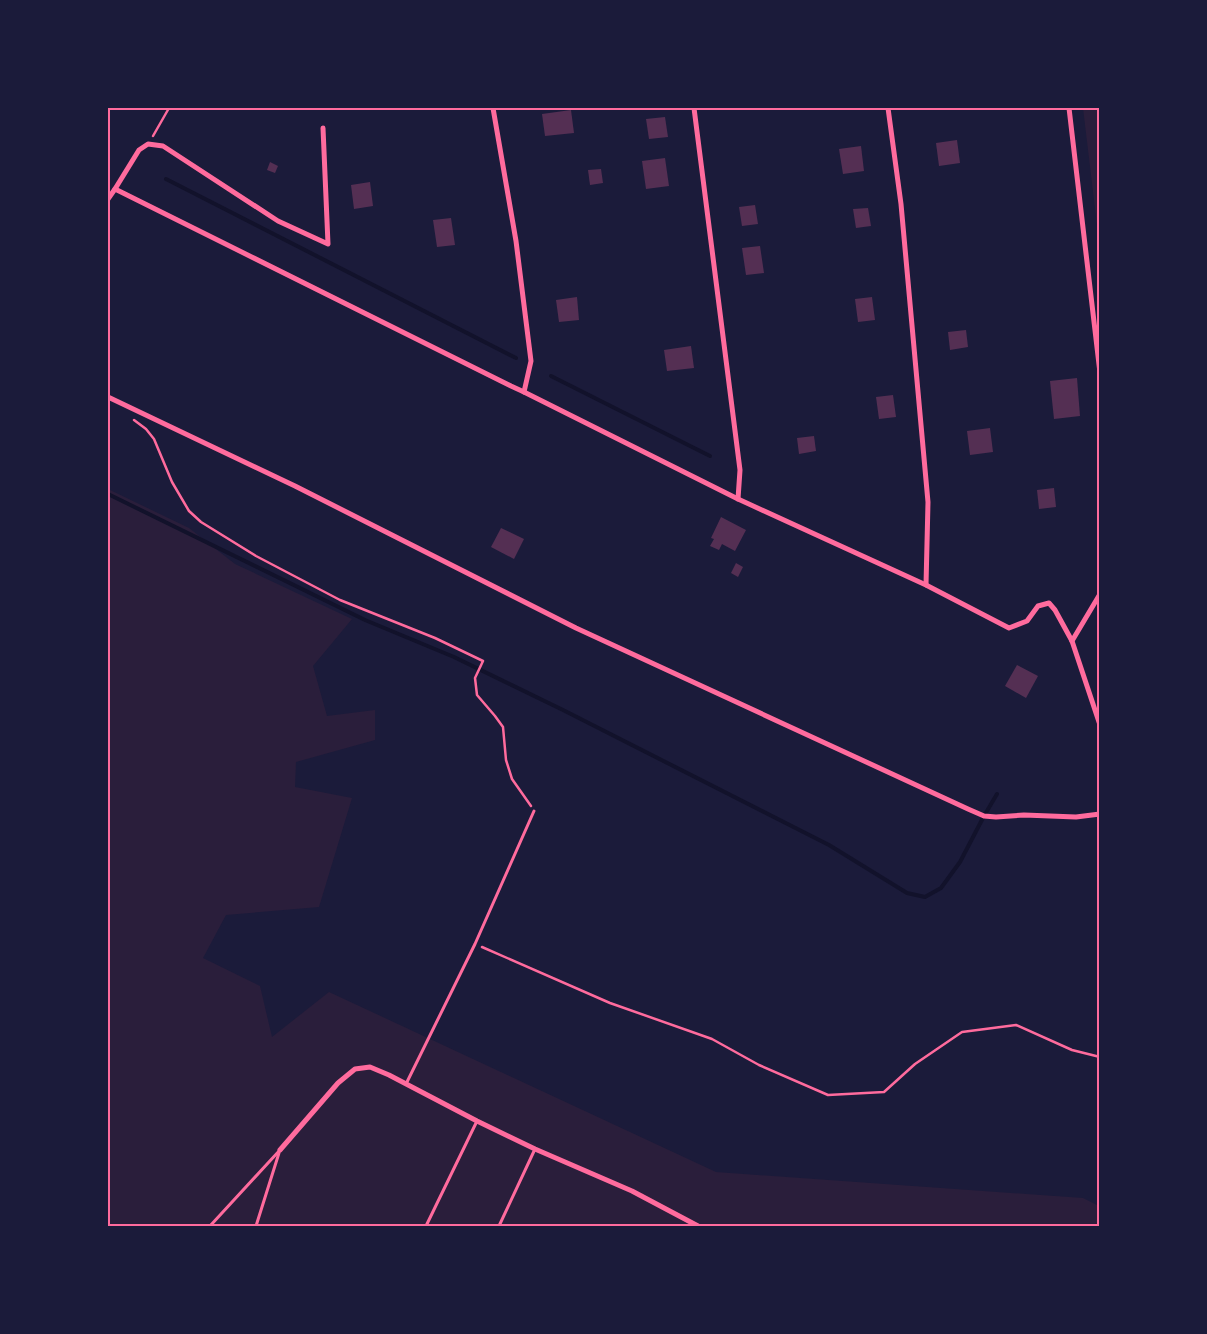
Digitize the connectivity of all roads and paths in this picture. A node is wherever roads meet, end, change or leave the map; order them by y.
1 (169, 108) edge
2 (493, 108) edge
3 (694, 108) edge
4 (888, 108) edge
5 (1069, 108) edge
6 (323, 128) dead end
7 (148, 144) junction
8 (115, 189) junction
9 (108, 199) edge
10 (1100, 373) edge
11 (524, 392) junction
12 (108, 397) edge
13 (133, 420) dead end
14 (738, 499) junction
15 (926, 585) junction
16 (1100, 594) edge
17 (1072, 641) junction
18 (1100, 725) edge
19 (534, 811) joint
20 (1100, 814) edge
21 (475, 944) junction
22 (1100, 1057) edge
23 (406, 1084) junction
24 (476, 1121) junction
25 (535, 1149) junction
26 (280, 1150) junction
27 (210, 1226) edge
28 (256, 1226) edge
29 (426, 1226) edge
30 (499, 1226) edge
31 (698, 1226) edge

1 - 7 path
2 - 11 street
3 - 14 street
4 - 15 street
5 - 10 street
6 - 7 street
7 - 8 street
8 - 9 street
8 - 11 street
11 - 14 street
12 - 20 street
13 - 19 path
14 - 15 street
15 - 17 street
16 - 17 street
17 - 18 street
19 - 21 lane
21 - 22 path
21 - 23 lane
23 - 24 street
23 - 26 street
24 - 25 street
24 - 29 lane
25 - 30 lane
25 - 31 street
26 - 27 lane
26 - 28 lane

